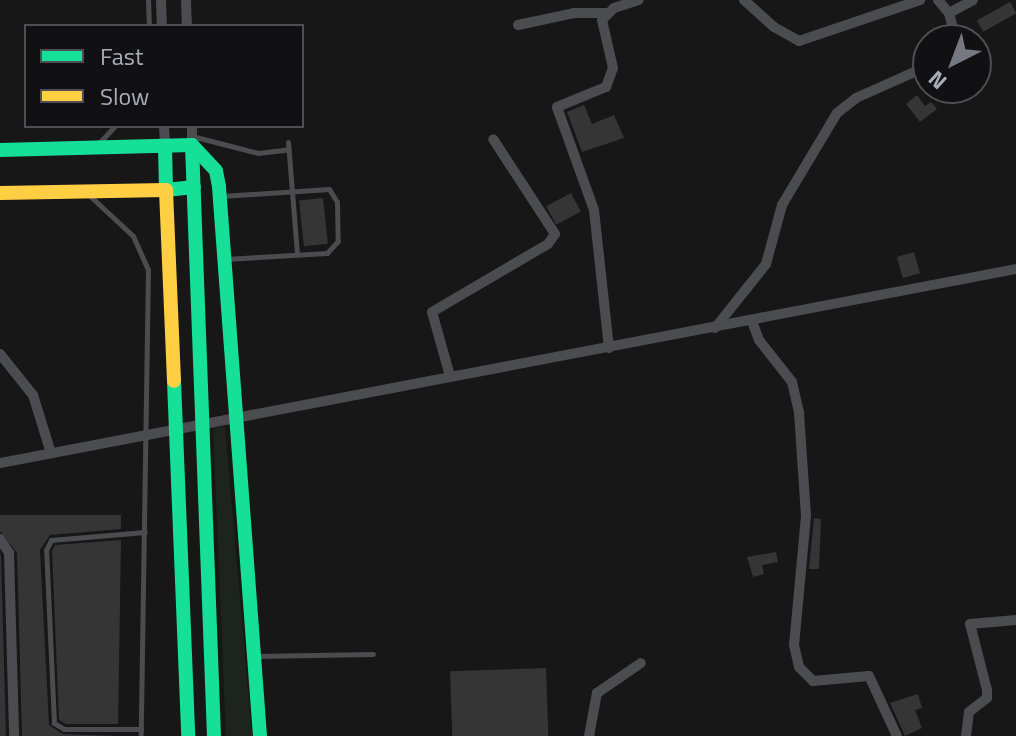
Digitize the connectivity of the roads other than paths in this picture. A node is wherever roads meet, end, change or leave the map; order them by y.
1 (148, 0) edge
2 (161, 0) edge
3 (186, 0) edge
4 (639, 0) edge
5 (744, 0) edge
6 (920, 0) edge
7 (938, 0) edge
8 (973, 0) edge
9 (605, 13) junction
10 (949, 13) junction
11 (149, 24) edge
12 (162, 24) edge
13 (187, 24) edge
14 (952, 24) edge
15 (518, 25) dead end
16 (912, 73) edge
17 (113, 128) edge
18 (164, 128) edge
19 (192, 135) edge
20 (493, 139) dead end
21 (165, 146) junction
22 (95, 147) junction
23 (0, 150) edge
24 (194, 187) junction
25 (83, 189) junction
26 (166, 190) junction
27 (293, 190) junction
28 (0, 193) edge
29 (219, 196) junction
30 (297, 255) junction
31 (224, 259) junction
32 (1016, 269) edge
33 (752, 321) junction
34 (715, 328) junction
35 (609, 348) junction
36 (0, 354) edge
37 (450, 376) junction
38 (235, 417) junction
39 (203, 423) junction
40 (176, 429) junction
41 (144, 436) junction
42 (51, 453) junction
43 (0, 463) edge
44 (145, 532) junction
45 (0, 539) edge
46 (1016, 620) edge
47 (373, 654) dead end
48 (255, 656) junction
49 (641, 663) dead end
50 (141, 732) edge
51 (14, 736) edge
52 (188, 736) edge
53 (214, 736) edge
54 (260, 736) edge
55 (589, 736) edge
56 (897, 736) edge
57 (966, 736) edge

1 - 11 lane
2 - 12 street
3 - 13 street
4 - 9 street
5 - 6 street
7 - 10 street
8 - 10 street
9 - 15 street
9 - 35 street
10 - 14 street
16 - 34 street
17 - 22 lane
18 - 21 street
19 - 21 street
19 - 24 street
19 - 27 lane
19 - 29 street
20 - 37 street
21 - 22 street
21 - 26 street
22 - 23 street
24 - 26 street
24 - 39 street
25 - 26 street
25 - 28 street
25 - 41 lane
26 - 40 street
27 - 29 lane
27 - 30 lane
27 - 30 lane
29 - 31 street
30 - 31 lane
31 - 38 street
32 - 33 street
33 - 34 street
33 - 56 street
34 - 35 street
35 - 37 street
36 - 42 street
37 - 38 street
38 - 39 street
38 - 48 street
39 - 40 street
39 - 53 street
40 - 41 street
40 - 52 street
41 - 42 street
41 - 44 lane
42 - 43 street
44 - 50 lane
44 - 50 lane
45 - 51 street
46 - 57 street
47 - 48 lane
48 - 54 street
49 - 55 street

